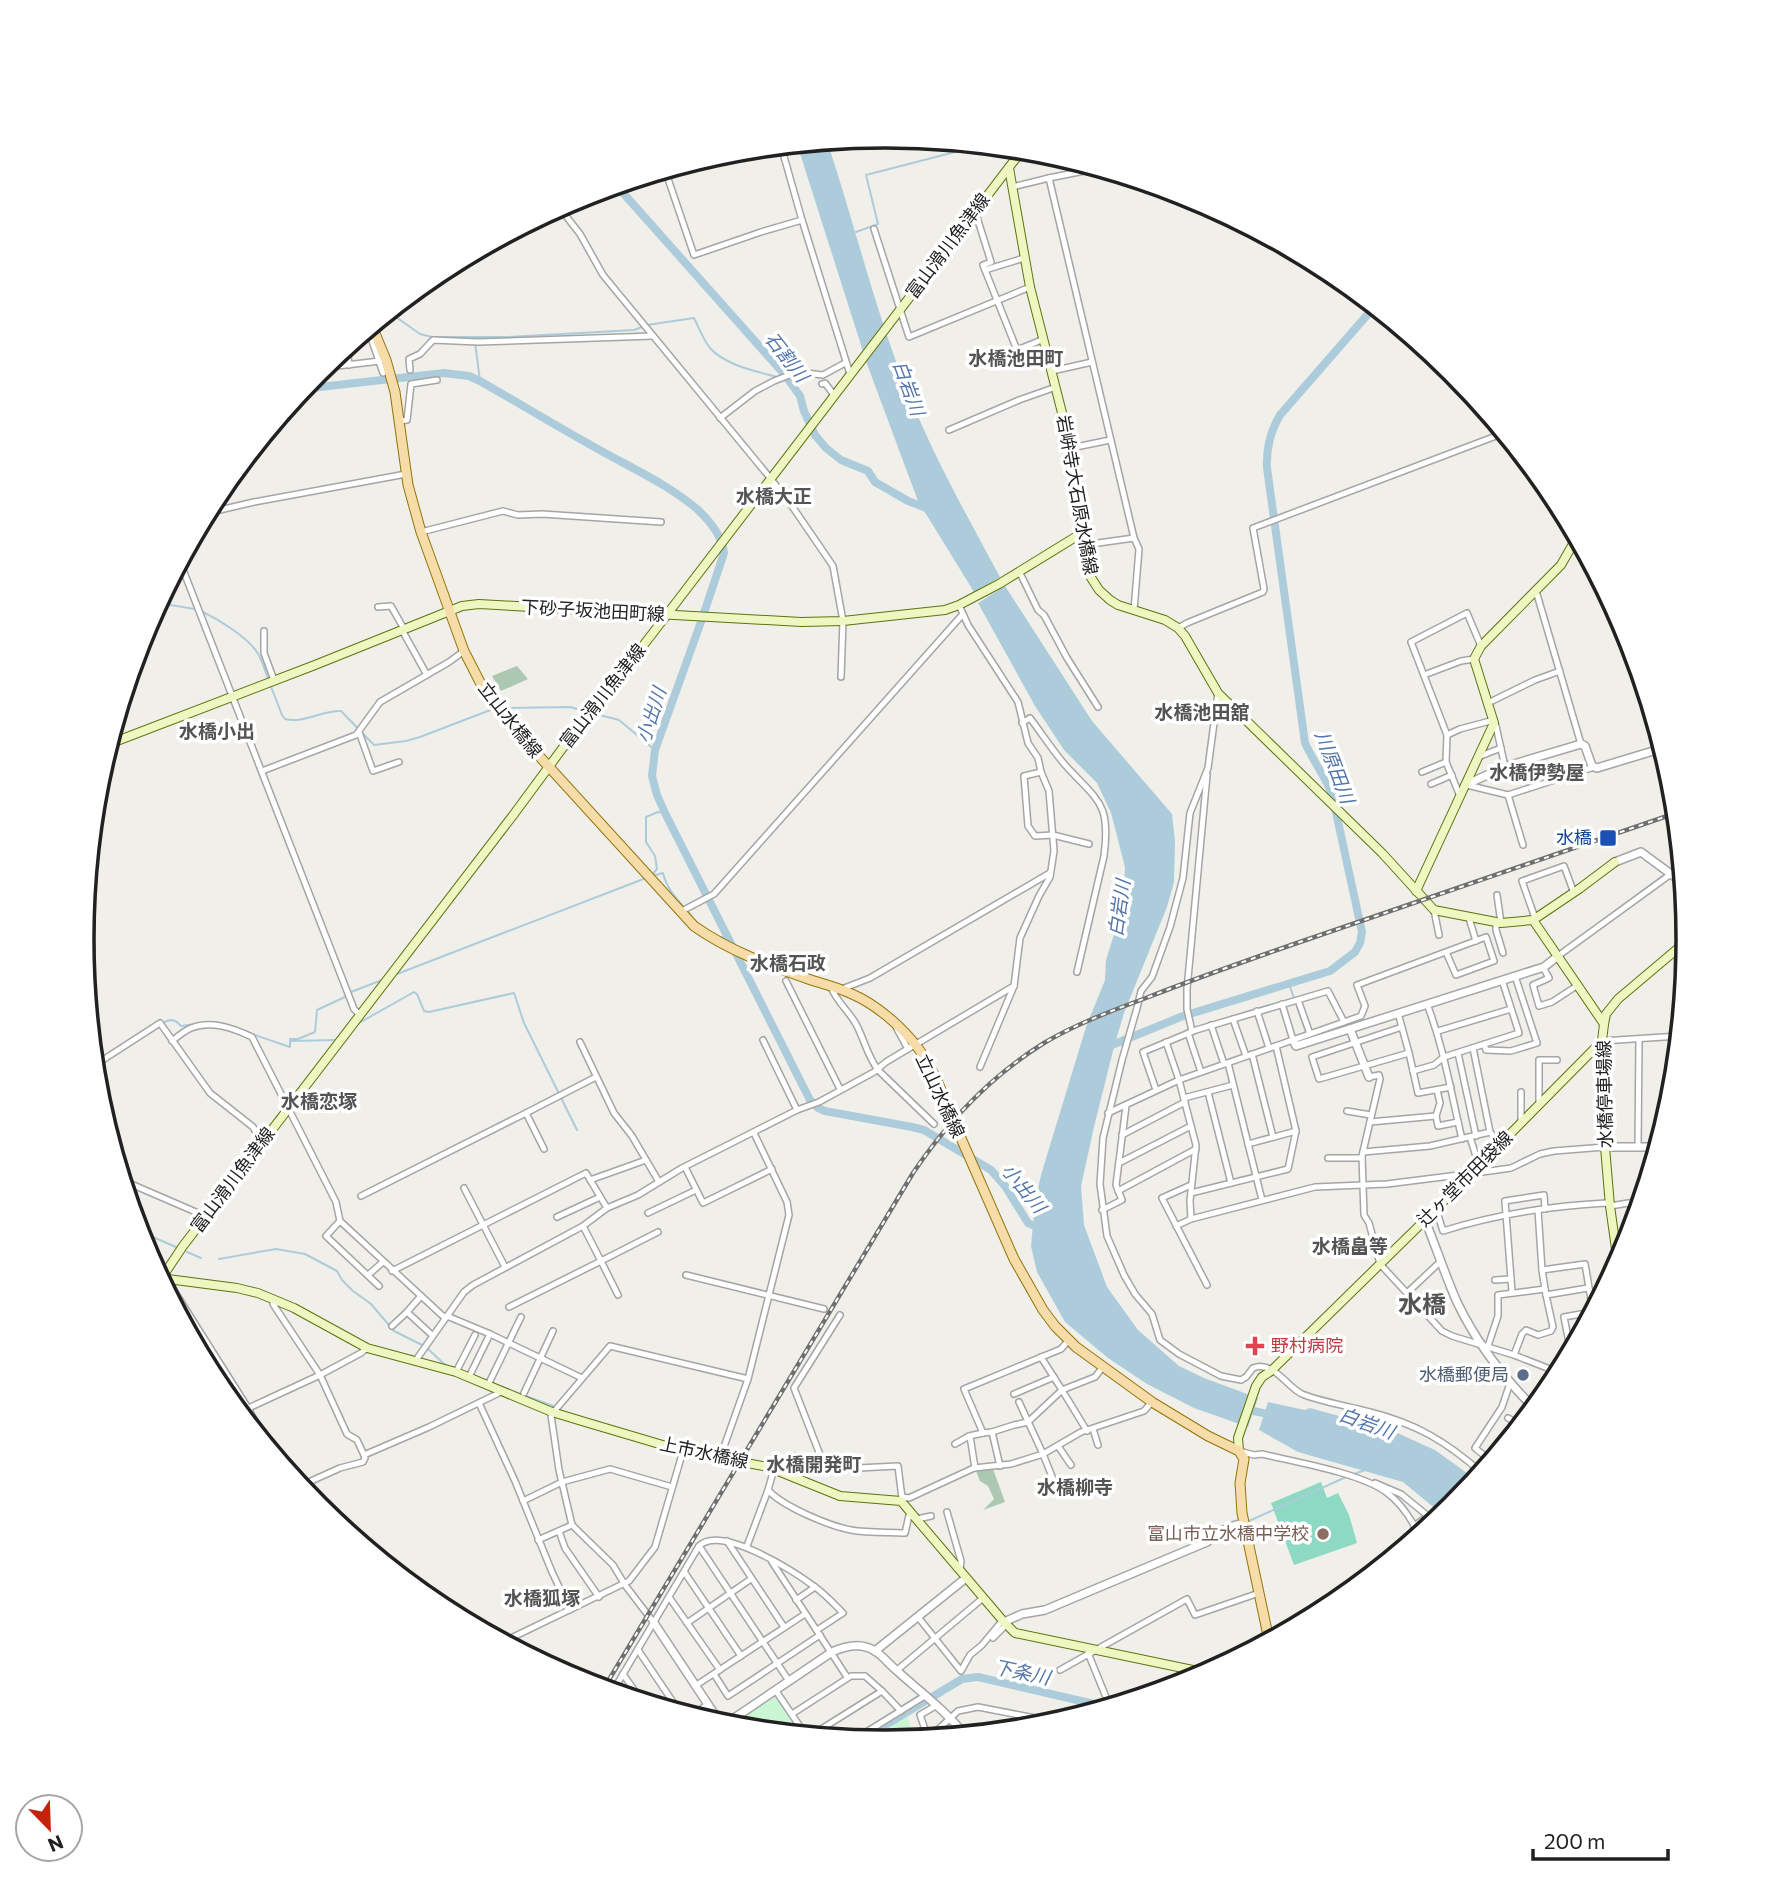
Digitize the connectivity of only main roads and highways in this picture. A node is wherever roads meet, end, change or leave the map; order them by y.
1 (1016, 159) edge
2 (1009, 168) junction
3 (375, 335) edge
4 (1082, 533) junction
5 (1572, 546) edge
6 (449, 610) junction
7 (666, 615) junction
8 (120, 740) edge
9 (548, 768) junction
10 (1615, 862) road end
11 (1416, 891) junction
12 (1533, 920) junction
13 (1676, 949) edge
14 (1604, 1024) junction
15 (1602, 1041) junction
16 (1615, 1243) edge
17 (168, 1270) edge
18 (172, 1279) edge
19 (1239, 1451) junction
20 (1267, 1631) edge
21 (1187, 1669) edge

1 - 2 main road, 富山滑川魚津線
2 - 4 main road, 岩峅寺大石原水橋線
2 - 7 main road, 富山滑川魚津線
3 - 6 main road, 立山水橋線
4 - 7 main road, 下砂子坂池田町線
4 - 11 main road, 岩峅寺大石原水橋線
5 - 11 main road
6 - 7 main road, 下砂子坂池田町線
6 - 8 main road, 下砂子坂池田町線
6 - 9 main road, 立山水橋線
7 - 9 main road, 富山滑川魚津線
9 - 17 main road, 富山滑川魚津線
9 - 19 main road, 立山水橋線, bridge
10 - 12 main road
11 - 12 main road
12 - 14 main road, 水橋停車場線
13 - 14 main road
14 - 15 main road, 水橋停車場線
15 - 16 main road, 水橋停車場線
15 - 19 main road, 辻ヶ堂市田袋線
18 - 21 main road, 上市水橋線
19 - 20 main road

